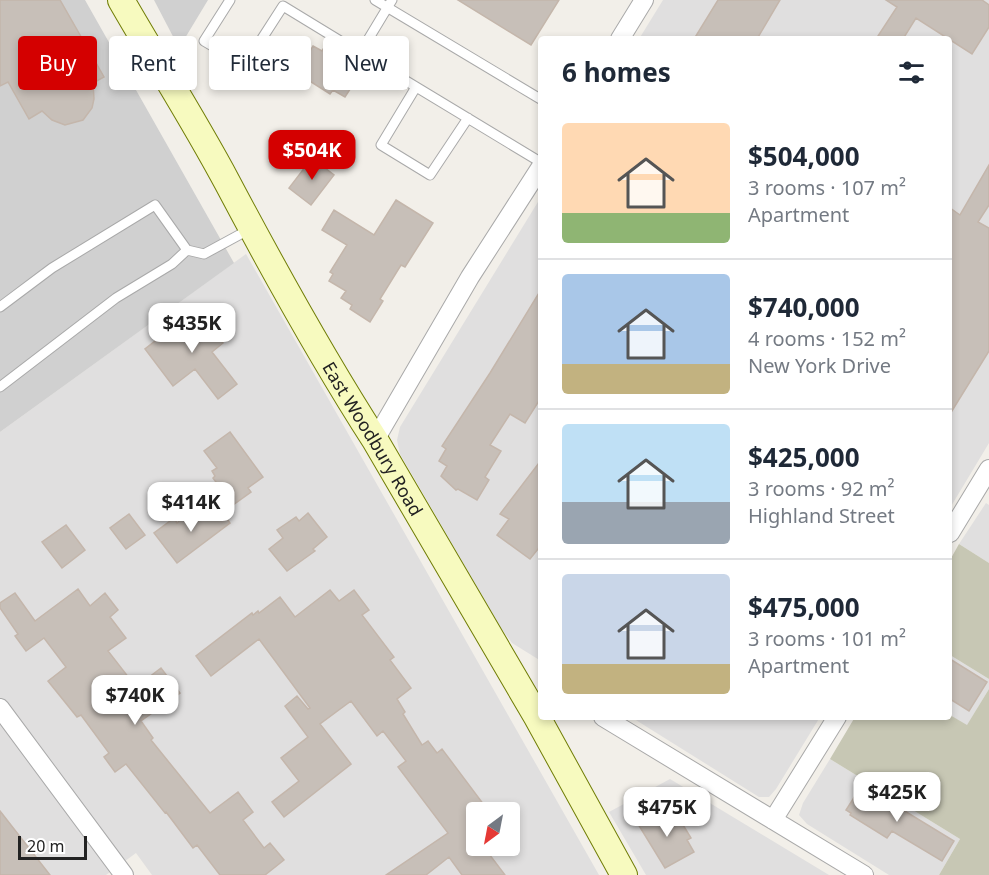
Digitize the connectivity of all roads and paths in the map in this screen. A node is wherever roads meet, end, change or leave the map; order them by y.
1 (121, 0) edge
2 (230, 0) edge
3 (273, 0) edge
4 (375, 0) edge
5 (644, 0) edge
6 (390, 4) edge
7 (283, 6) junction
8 (332, 36) edge
9 (370, 36) edge
10 (622, 36) edge
11 (409, 83) edge
12 (416, 87) junction
13 (538, 97) edge
14 (468, 118) junction
15 (538, 162) edge
16 (538, 170) edge
17 (250, 229) junction
18 (186, 250) junction
19 (0, 307) edge
20 (0, 387) edge
21 (375, 440) junction
22 (989, 469) edge
23 (952, 530) edge
24 (0, 708) edge
25 (538, 714) edge
26 (541, 720) edge
27 (608, 720) edge
28 (835, 720) edge
29 (773, 820) junction
30 (124, 875) edge
31 (624, 875) edge
32 (864, 875) edge

1 - 17 main road, East Woodbury Road
2 - 7 lane
3 - 7 lane
4 - 6 lane
5 - 10 street
6 - 9 lane
6 - 13 lane
7 - 8 lane
11 - 12 lane
12 - 14 lane
12 - 14 lane
14 - 15 lane
16 - 21 street
17 - 18 lane
17 - 21 main road, East Woodbury Road
18 - 19 lane
18 - 20 lane
21 - 25 main road, East Woodbury Road
22 - 23 street
24 - 30 street
26 - 31 main road, East Woodbury Road
27 - 29 street
28 - 29 street
29 - 32 street

